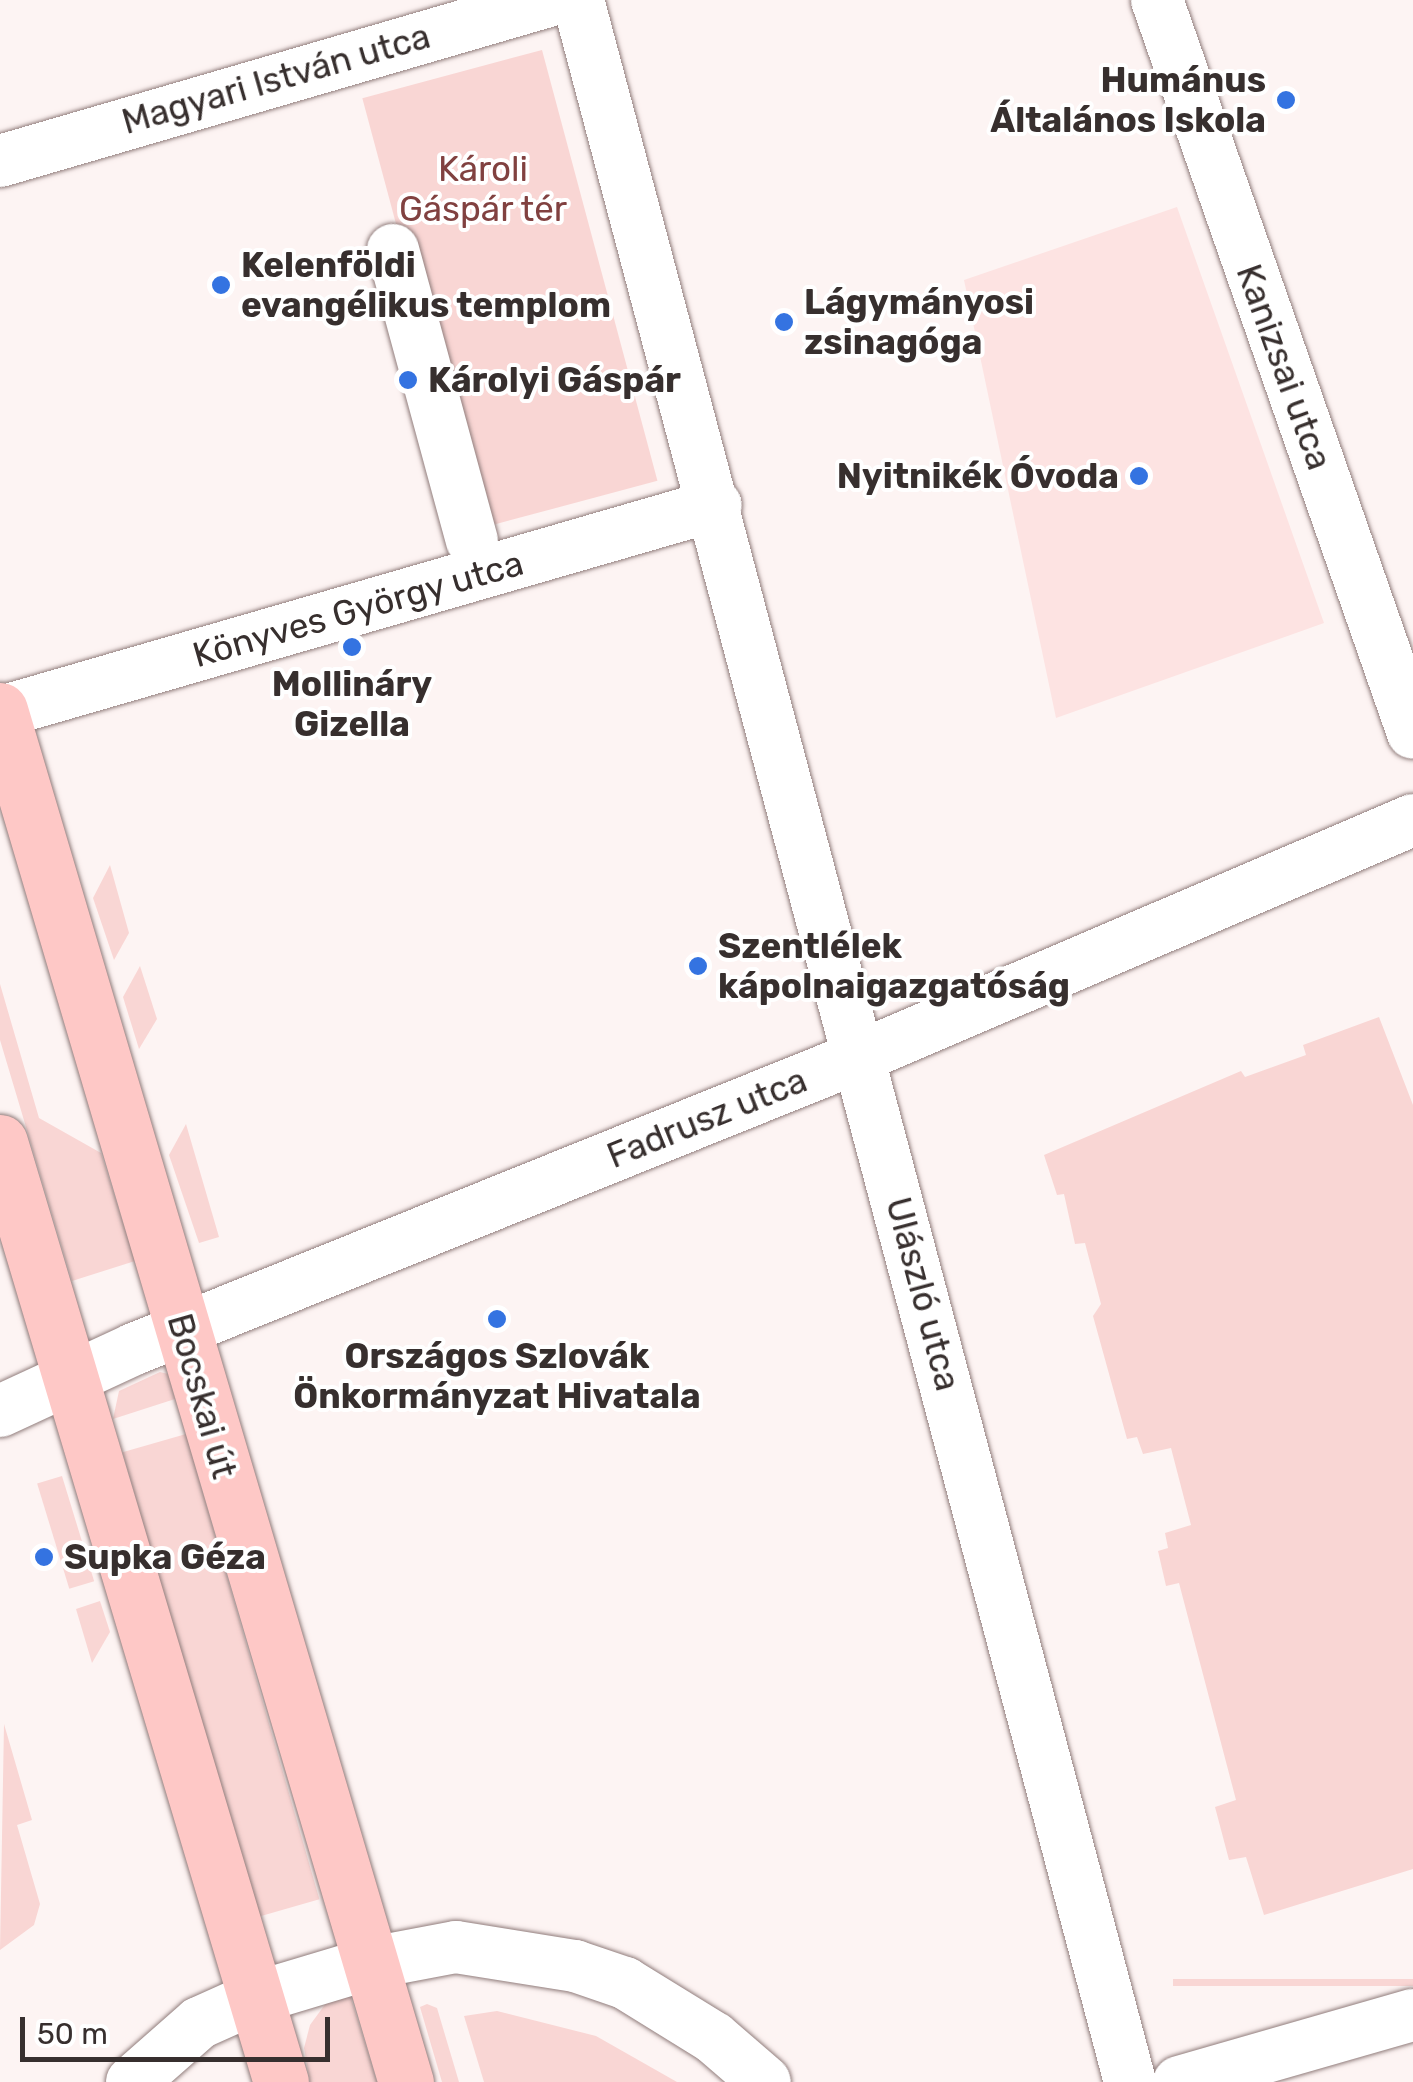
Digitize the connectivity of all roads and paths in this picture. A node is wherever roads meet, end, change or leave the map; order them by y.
1 (552, 0) edge
2 (578, 0) edge
3 (1157, 0) edge
4 (0, 162) edge
5 (392, 250) dead end
6 (716, 505) junction
7 (472, 540) dead end
8 (0, 711) edge
9 (1413, 733) edge
10 (1413, 820) edge
11 (861, 1056) junction
12 (0, 1142) edge
13 (183, 1329) junction
14 (71, 1377) junction
15 (0, 1411) edge
16 (371, 1963) junction
17 (255, 1998) junction
18 (1413, 2016) edge
19 (1112, 2075) edge
20 (132, 2082) edge
21 (281, 2082) edge
22 (406, 2082) edge
23 (765, 2082) edge
24 (1179, 2082) edge

1 - 4 street, Magyari István utca
2 - 6 street
3 - 9 street, Kanizsai utca
5 - 7 street
6 - 8 street, Könyves György utca
6 - 11 street, Ulászló utca
8 - 13 main road, Bocskai út
10 - 11 street, Fadrusz utca
11 - 13 street, Fadrusz utca
11 - 19 street, Ulászló utca
12 - 14 main road
13 - 14 street, Fadrusz utca
13 - 16 main road, Bocskai út
14 - 15 street, Fadrusz utca
14 - 17 main road
16 - 17 street
16 - 22 main road, Bocskai út
16 - 23 street
17 - 20 street
17 - 21 main road
18 - 24 street

